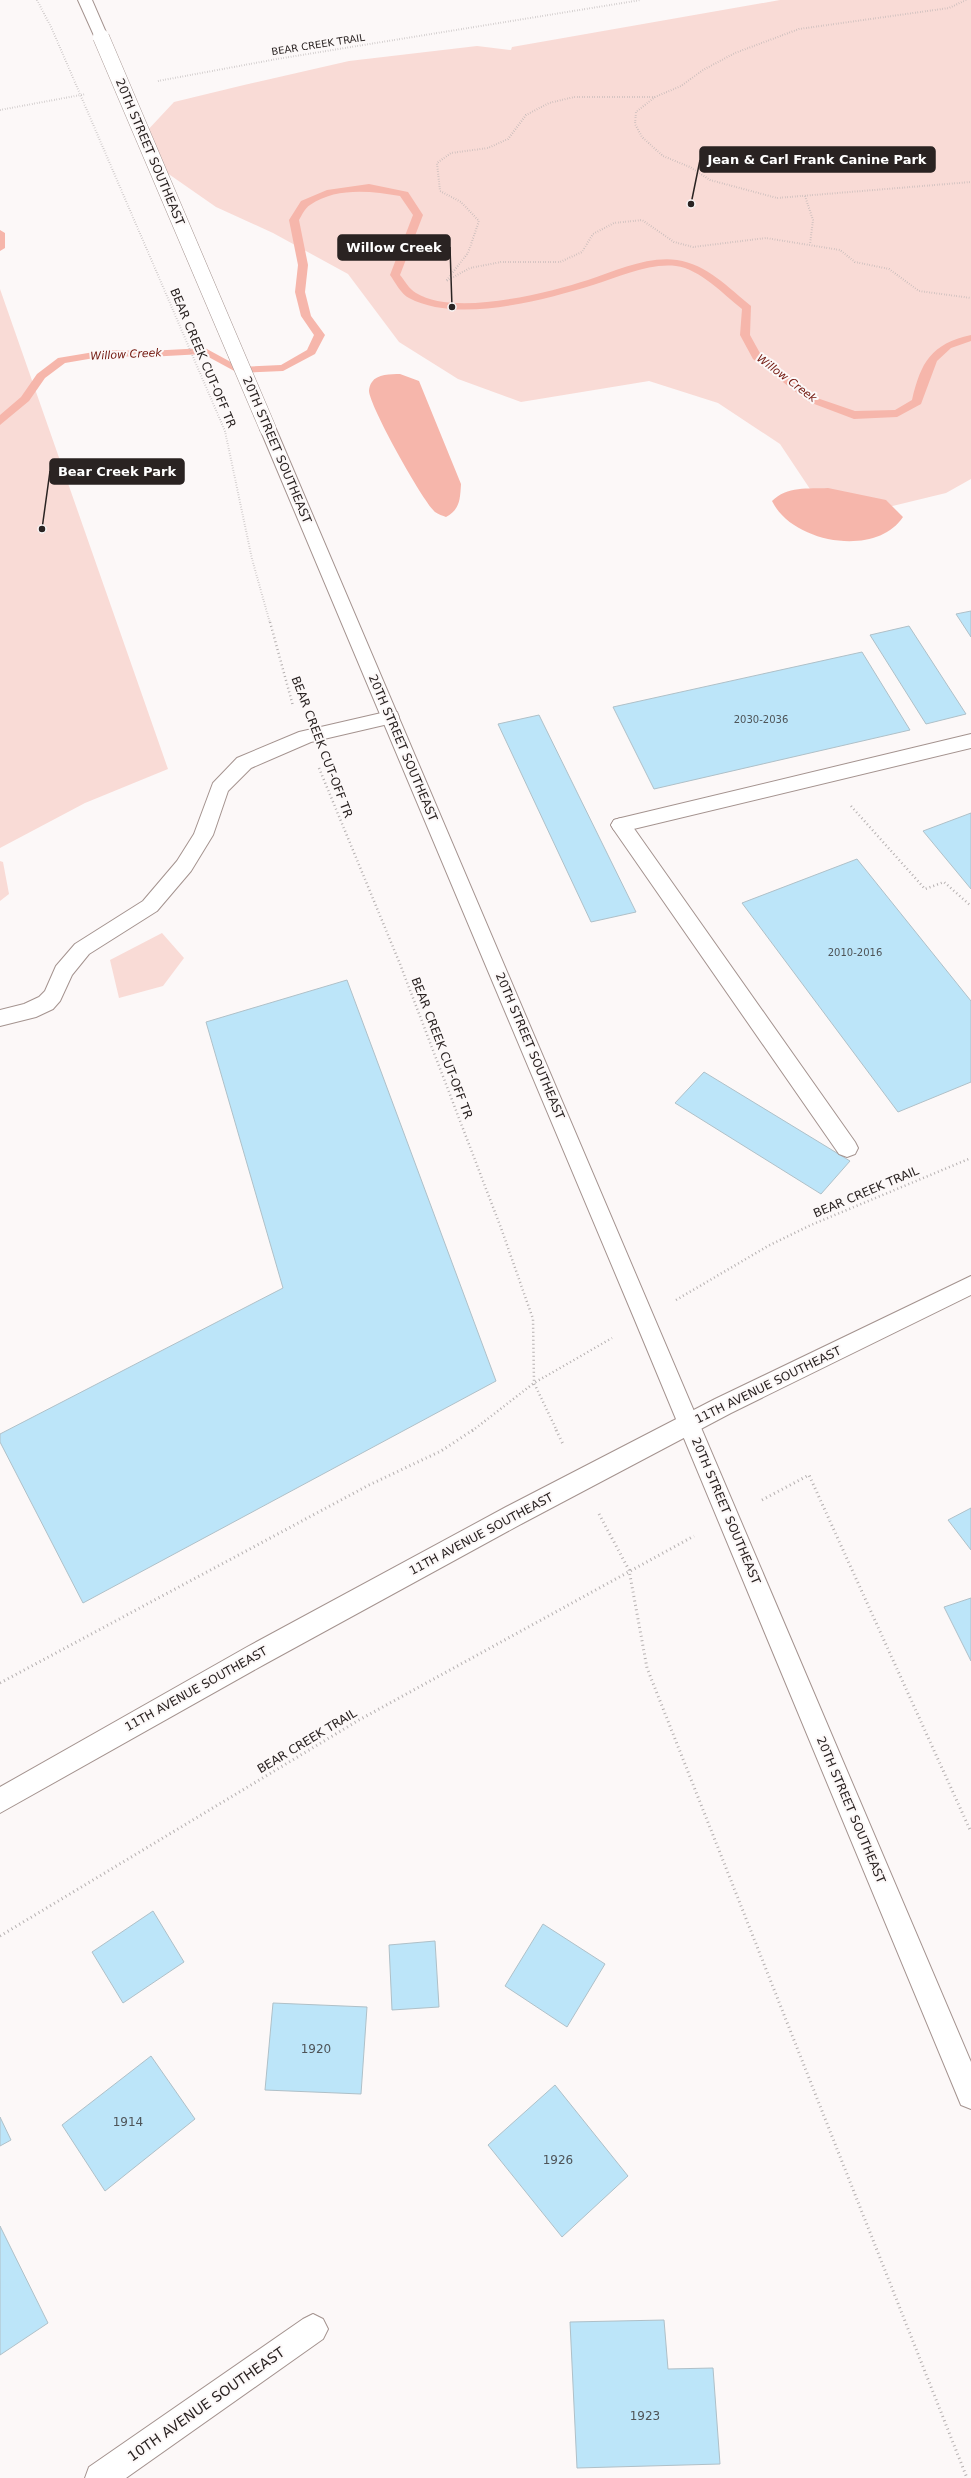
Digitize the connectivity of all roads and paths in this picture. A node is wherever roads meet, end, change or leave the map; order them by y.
1 (37, 0) edge
2 (85, 0) edge
3 (640, 0) edge
4 (966, 0) edge
5 (154, 82) dead end
6 (92, 93) dead end
7 (655, 97) junction
8 (0, 110) edge
9 (971, 182) edge
10 (805, 196) junction
11 (810, 244) junction
12 (971, 298) edge
13 (390, 717) junction
14 (306, 737) junction
15 (971, 740) edge
16 (824, 776) junction
17 (971, 906) edge
18 (0, 1018) edge
19 (847, 1148) dead end
20 (971, 1158) edge
21 (768, 1246) dead end
22 (971, 1285) edge
23 (689, 1424) junction
24 (809, 1475) dead end
25 (0, 1683) edge
26 (0, 1801) edge
27 (971, 1832) edge
28 (0, 1936) edge
29 (971, 2095) edge
30 (313, 2329) dead end
31 (100, 2478) edge
32 (967, 2478) edge

1 - 14 path, BEAR CREEK CUT-OFF TR, bridge
2 - 13 street, 20TH STREET SOUTHEAST, bridge
3 - 5 path, BEAR CREEK TRAIL
4 - 7 path
6 - 8 path
7 - 10 path
7 - 11 path
9 - 10 path
10 - 11 path
11 - 12 path
13 - 14 street
13 - 23 street, 20TH STREET SOUTHEAST
14 - 18 street
14 - 25 path, BEAR CREEK CUT-OFF TR
15 - 16 street
16 - 17 path
16 - 19 street
20 - 21 path, BEAR CREEK TRAIL
22 - 23 street, 11TH AVENUE SOUTHEAST
23 - 26 street, 11TH AVENUE SOUTHEAST
23 - 29 street, 20TH STREET SOUTHEAST
24 - 27 path
28 - 32 path, BEAR CREEK TRAIL
30 - 31 street, 10TH AVENUE SOUTHEAST

